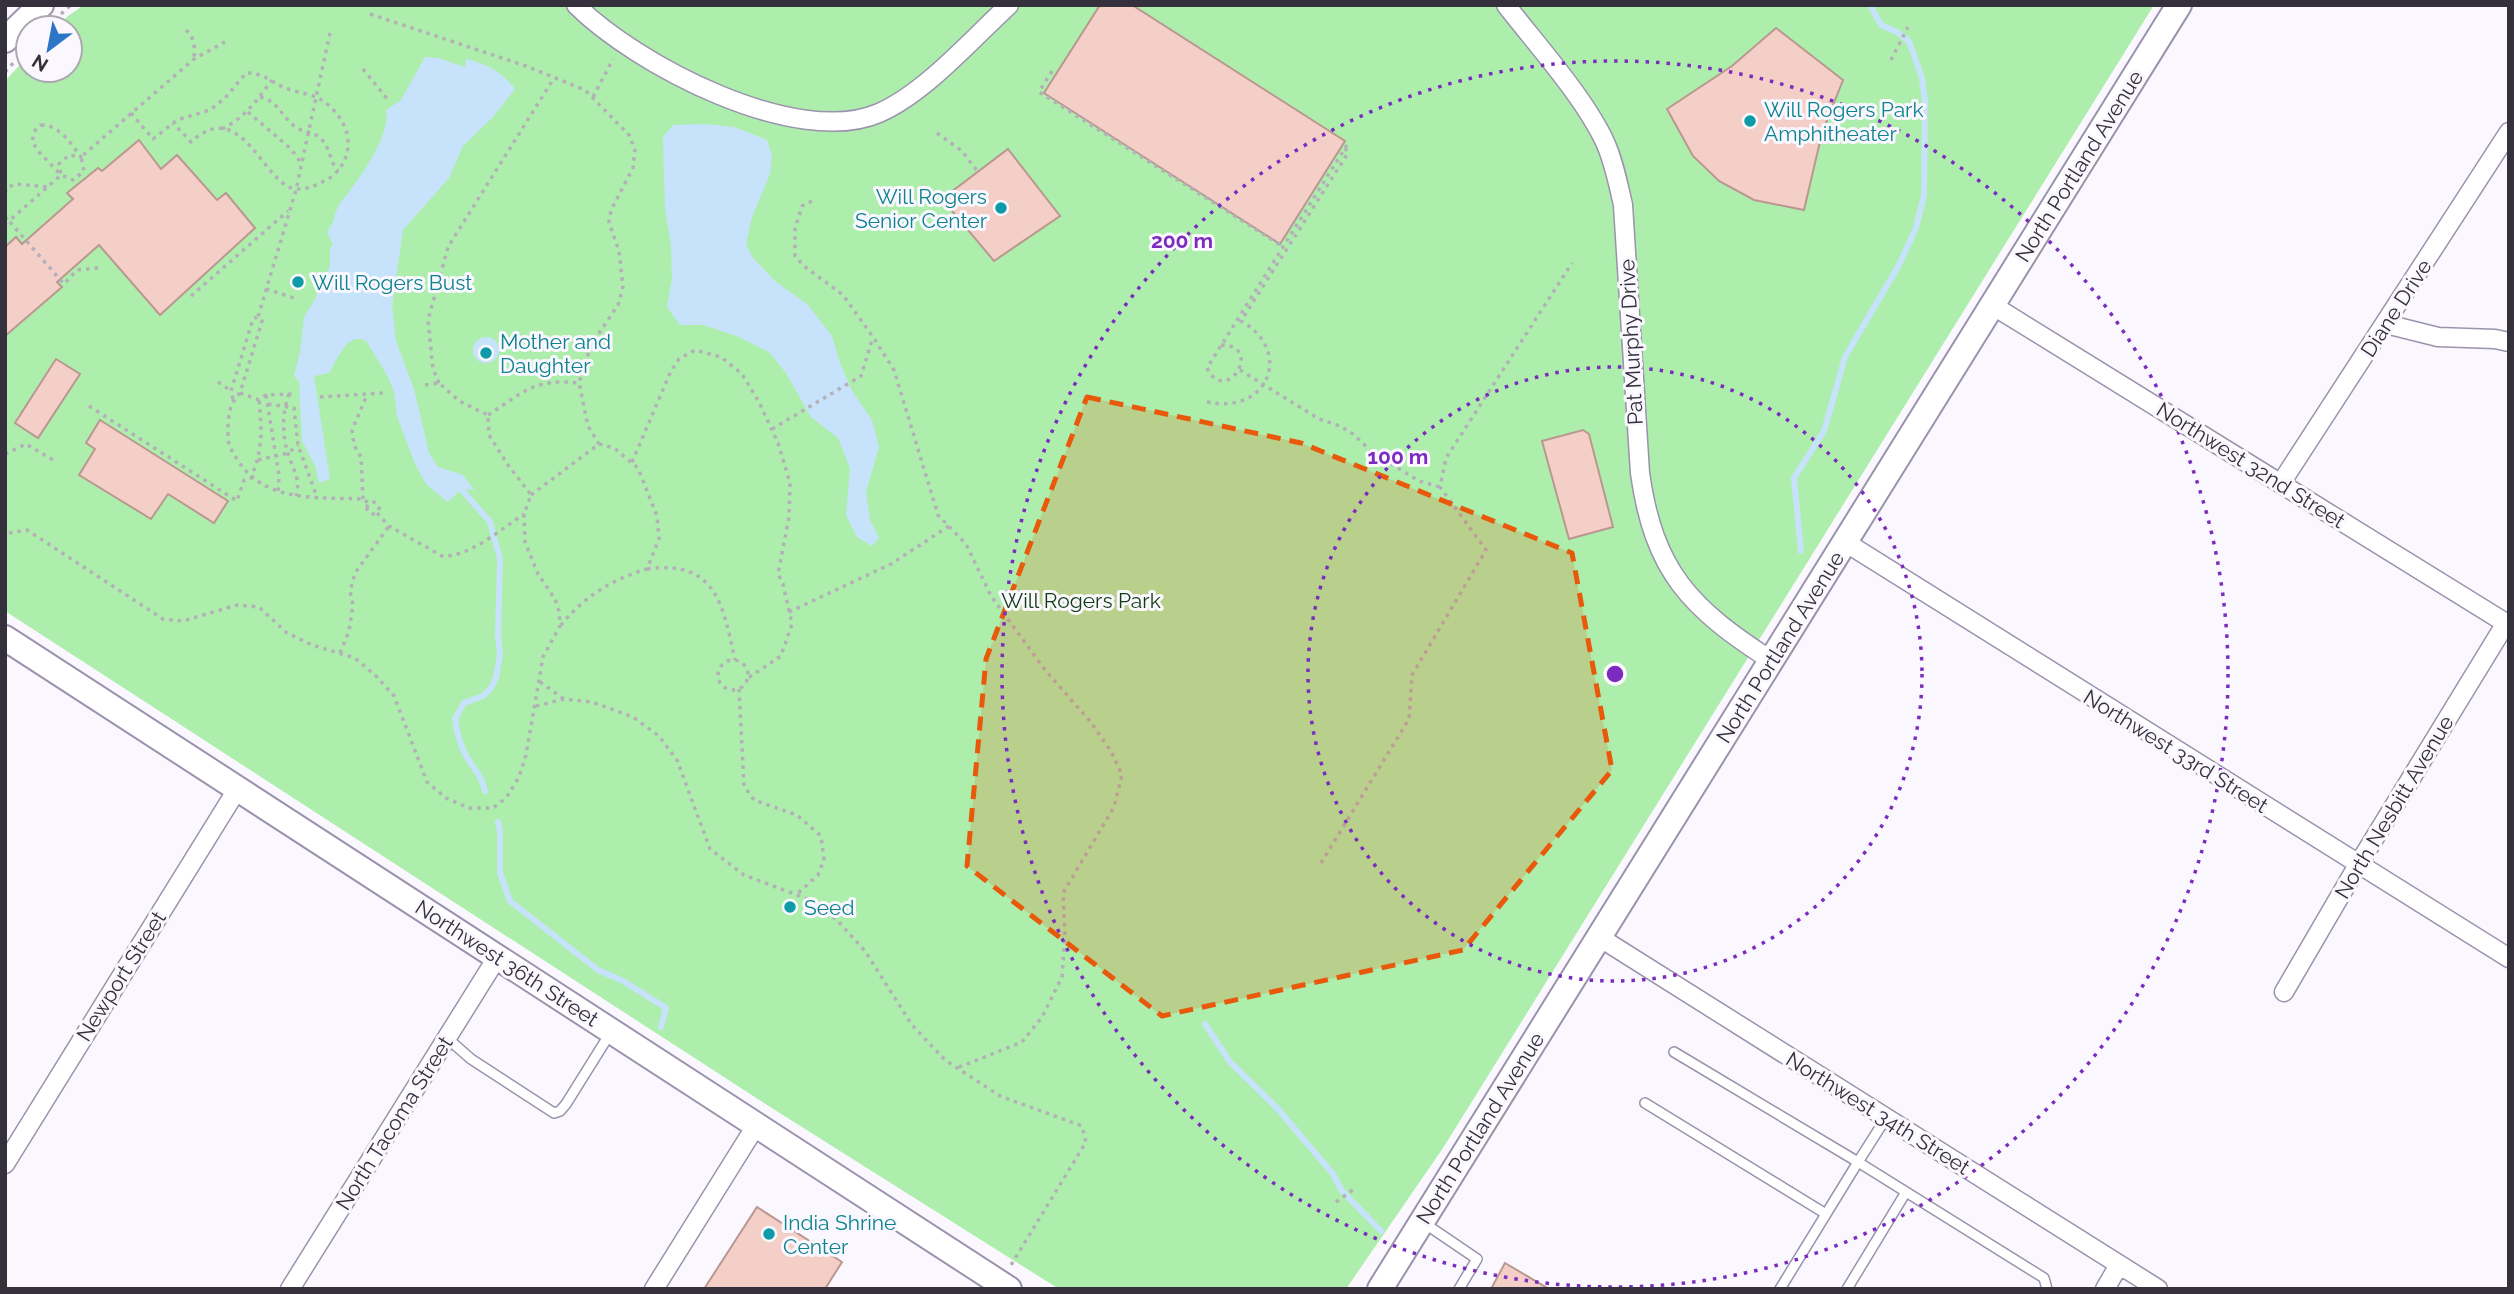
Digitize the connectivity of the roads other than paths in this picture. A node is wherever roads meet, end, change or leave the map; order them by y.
1 (41, 5) edge
2 (576, 5) edge
3 (1009, 5) edge
4 (1506, 5) edge
5 (2179, 5) edge
6 (5, 40) edge
7 (2509, 132) edge
8 (1992, 305) junction
9 (2386, 324) junction
10 (2509, 342) edge
11 (2281, 483) junction
12 (1845, 542) junction
13 (2507, 624) edge
14 (5, 638) edge
15 (1772, 661) junction
16 (238, 788) junction
17 (2358, 865) junction
18 (1599, 937) junction
19 (498, 956) junction
20 (2509, 958) edge
21 (2284, 992) dead end
22 (612, 1030) junction
23 (447, 1038) junction
24 (1674, 1052) dead end
25 (1646, 1103) dead end
26 (1886, 1118) junction
27 (757, 1124) junction
28 (1858, 1162) junction
29 (5, 1164) edge
30 (1906, 1192) junction
31 (1826, 1214) junction
32 (1422, 1221) junction
33 (2119, 1265) junction
34 (1005, 1286) edge
35 (290, 1289) edge
36 (654, 1289) edge
37 (1380, 1289) edge
38 (1459, 1289) edge
39 (1780, 1289) edge
40 (1847, 1289) edge
41 (2047, 1289) edge
42 (2105, 1289) edge
43 (2158, 1289) edge

1 - 6 main road
2 - 3 street
4 - 15 street, Pat Murphy Drive
5 - 8 main road, North Portland Avenue
7 - 9 street, Diane Drive
8 - 11 street, Northwest 32nd Street
8 - 12 main road, North Portland Avenue
9 - 10 street
9 - 11 street, Diane Drive
11 - 13 street, Northwest 32nd Street
12 - 15 main road, North Portland Avenue
12 - 17 street, Northwest 33rd Street
13 - 17 street, North Nesbitt Avenue
14 - 16 main road, Northwest 36th Street
15 - 18 main road, North Portland Avenue
16 - 19 main road, Northwest 36th Street
16 - 29 street, Newport Street
17 - 20 street, Northwest 33rd Street
17 - 21 street, North Nesbitt Avenue
18 - 26 street, Northwest 34th Street
18 - 32 main road, North Portland Avenue
19 - 22 main road, Northwest 36th Street
19 - 23 street, North Tacoma Street
22 - 23 lane
22 - 27 main road, Northwest 36th Street
23 - 35 street, North Tacoma Street
24 - 28 lane
25 - 31 lane
26 - 28 lane
26 - 33 street, Northwest 34th Street
27 - 34 main road, Northwest 36th Street
27 - 36 street
28 - 30 lane
28 - 31 lane
30 - 40 lane
30 - 41 lane
31 - 39 lane
32 - 37 main road, North Portland Avenue
32 - 38 lane
33 - 42 street
33 - 43 street, Northwest 34th Street

